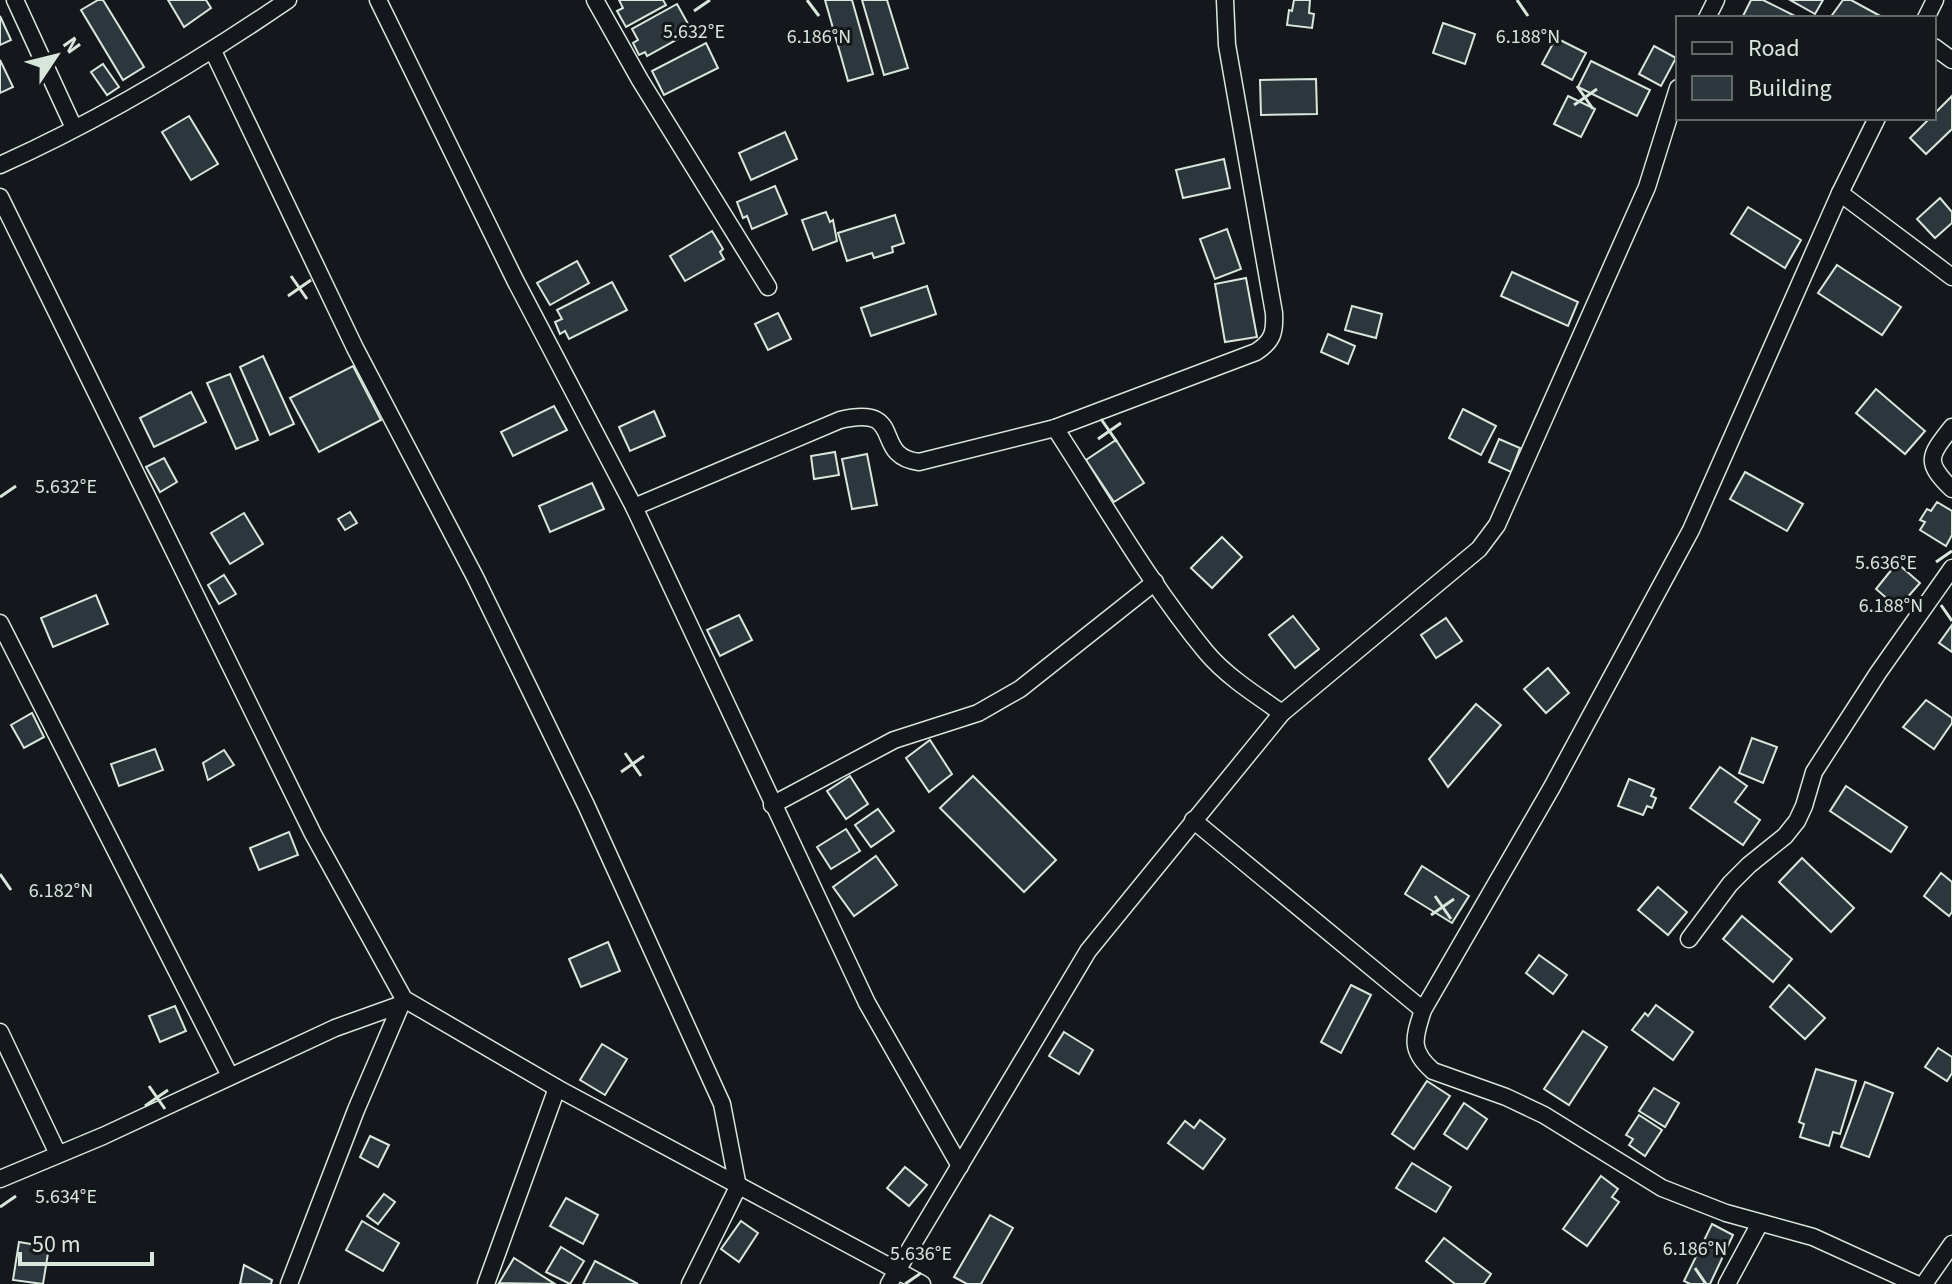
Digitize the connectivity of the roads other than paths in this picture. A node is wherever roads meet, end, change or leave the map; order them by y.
1 (15, 0) edge
2 (288, 0) edge
3 (378, 0) edge
4 (595, 0) edge
5 (1225, 0) edge
6 (213, 51) junction
7 (1676, 94) edge
8 (1876, 120) edge
9 (74, 128) junction
10 (0, 165) edge
11 (1840, 193) junction
12 (0, 197) edge
13 (1952, 277) edge
14 (768, 287) dead end
15 (1952, 427) edge
16 (1055, 428) junction
17 (1952, 489) edge
18 (634, 507) junction
19 (1952, 568) edge
20 (1155, 582) junction
21 (0, 623) edge
22 (1282, 713) junction
23 (772, 805) junction
24 (1193, 820) junction
25 (1689, 939) dead end
26 (403, 1001) junction
27 (1423, 1010) junction
28 (0, 1032) edge
29 (230, 1076) junction
30 (557, 1088) junction
31 (58, 1154) junction
32 (960, 1166) junction
33 (0, 1179) edge
34 (738, 1187) junction
35 (1760, 1223) junction
36 (1952, 1244) edge
37 (893, 1277) edge
38 (289, 1284) edge
39 (486, 1284) edge
40 (690, 1284) edge
41 (922, 1284) edge
42 (1727, 1284) edge
43 (1916, 1284) edge
44 (1924, 1284) edge

1 - 9 street
2 - 6 street
3 - 18 street
4 - 14 street
5 - 16 street
6 - 9 street
6 - 34 street
7 - 22 street
8 - 11 street
9 - 10 street
11 - 13 street
11 - 27 street
12 - 26 street
15 - 17 street
16 - 18 street
16 - 20 street
18 - 23 street
19 - 25 street
20 - 22 street
20 - 23 street
21 - 29 street
22 - 24 street
23 - 32 street
24 - 27 street
24 - 32 street
26 - 29 street
26 - 30 street
26 - 38 street
27 - 35 street
28 - 31 street
29 - 31 street
30 - 34 street
30 - 39 street
31 - 33 street
32 - 37 street
34 - 37 street
34 - 40 street
35 - 42 street
35 - 43 street
36 - 44 street
37 - 41 street

